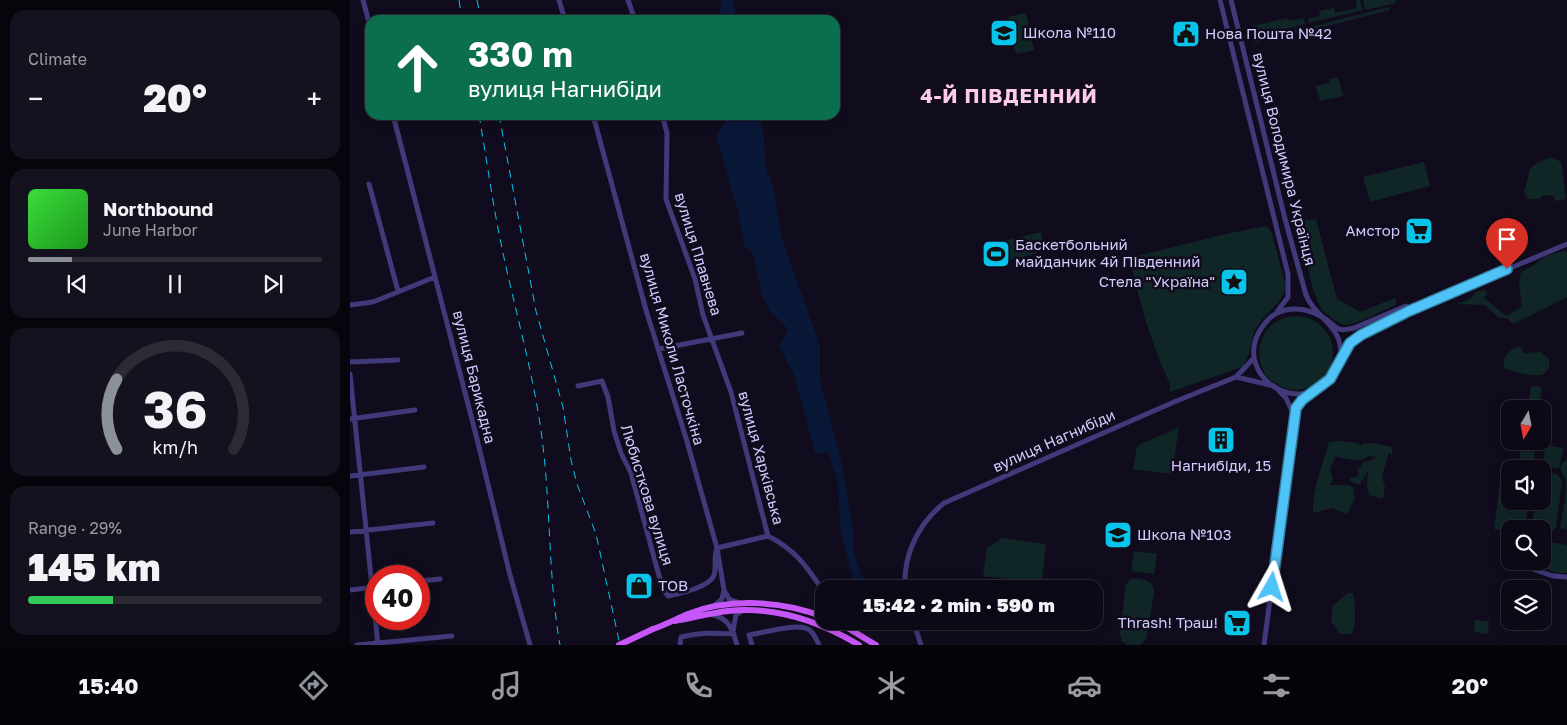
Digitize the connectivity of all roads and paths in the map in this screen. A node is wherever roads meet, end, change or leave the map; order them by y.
1 (363, 0) edge
2 (559, 0) edge
3 (628, 0) edge
4 (1220, 0) edge
5 (1231, 0) edge
6 (367, 15) edge
7 (564, 15) edge
8 (633, 15) edge
9 (394, 120) edge
10 (594, 120) edge
11 (663, 120) edge
12 (370, 184) dead end
13 (1567, 244) edge
14 (435, 277) junction
15 (398, 291) junction
16 (350, 305) edge
17 (1408, 309) junction
18 (1275, 314) junction
19 (1324, 318) junction
20 (742, 333) dead end
21 (711, 340) junction
22 (659, 349) junction
23 (1254, 358) junction
24 (398, 360) dead end
25 (350, 362) edge
26 (1340, 362) junction
27 (350, 374) edge
28 (1236, 377) junction
29 (578, 386) dead end
30 (1271, 386) junction
31 (1314, 391) junction
32 (415, 410) dead end
33 (1294, 415) junction
34 (352, 419) edge
35 (424, 467) dead end
36 (361, 475) junction
37 (350, 476) edge
38 (433, 523) dead end
39 (366, 530) junction
40 (350, 532) edge
41 (768, 536) junction
42 (717, 548) junction
43 (371, 565) edge
44 (1535, 570) edge
45 (1567, 577) edge
46 (440, 578) dead end
47 (430, 580) edge
48 (816, 580) edge
49 (905, 580) edge
50 (365, 589) edge
51 (350, 590) edge
52 (724, 590) junction
53 (745, 607) junction
54 (710, 611) junction
55 (815, 614) edge
56 (377, 630) edge
57 (851, 630) edge
58 (916, 630) edge
59 (734, 633) junction
60 (452, 636) dead end
61 (378, 644) edge
62 (357, 645) edge
63 (530, 645) edge
64 (618, 645) edge
65 (680, 645) edge
66 (737, 645) edge
67 (752, 645) edge
68 (818, 645) edge
69 (860, 645) edge
70 (876, 645) edge
71 (920, 645) edge
72 (1264, 645) edge

1 - 6 street
2 - 7 street
3 - 8 street
4 - 18 street, вулиця Володимира Українця
5 - 19 street, вулиця Володимира Українця
9 - 14 street, вулиця Барикадна
10 - 22 street, вулиця Миколи Ласточкіна
11 - 21 street, вулиця Плавнева
12 - 15 street
13 - 17 street
14 - 15 street
14 - 63 street, вулиця Барикадна
15 - 16 street
17 - 19 street
17 - 26 street
18 - 19 street
18 - 23 street, вулиця Володимира Українця
19 - 26 street, вулиця Володимира Українця
20 - 21 street
21 - 22 street
21 - 41 street, вулиця Харківська
22 - 42 street, вулиця Миколи Ласточкіна
23 - 28 street, вулиця Нагнибіди
23 - 30 street
24 - 25 street
26 - 31 street
27 - 34 street
28 - 30 street
28 - 49 street, вулиця Нагнибіди
29 - 42 street, Любисткова вулиця
30 - 31 street
30 - 33 street
31 - 33 street
32 - 34 street
33 - 72 street
34 - 36 street
35 - 36 street
36 - 37 street
36 - 39 street
38 - 39 street
39 - 40 street
39 - 43 street
41 - 42 street
41 - 48 street, вулиця Харківська
42 - 52 street, вулиця Миколи Ласточкіна
44 - 45 street
46 - 47 street
50 - 51 street
52 - 53 street
52 - 54 street
53 - 54 main road
53 - 55 main road
53 - 59 street
53 - 69 main road
54 - 59 street
54 - 64 main road, bridge
56 - 61 street
57 - 70 main road
58 - 71 street
59 - 65 street
59 - 66 street
60 - 61 street
61 - 62 street
67 - 68 street

